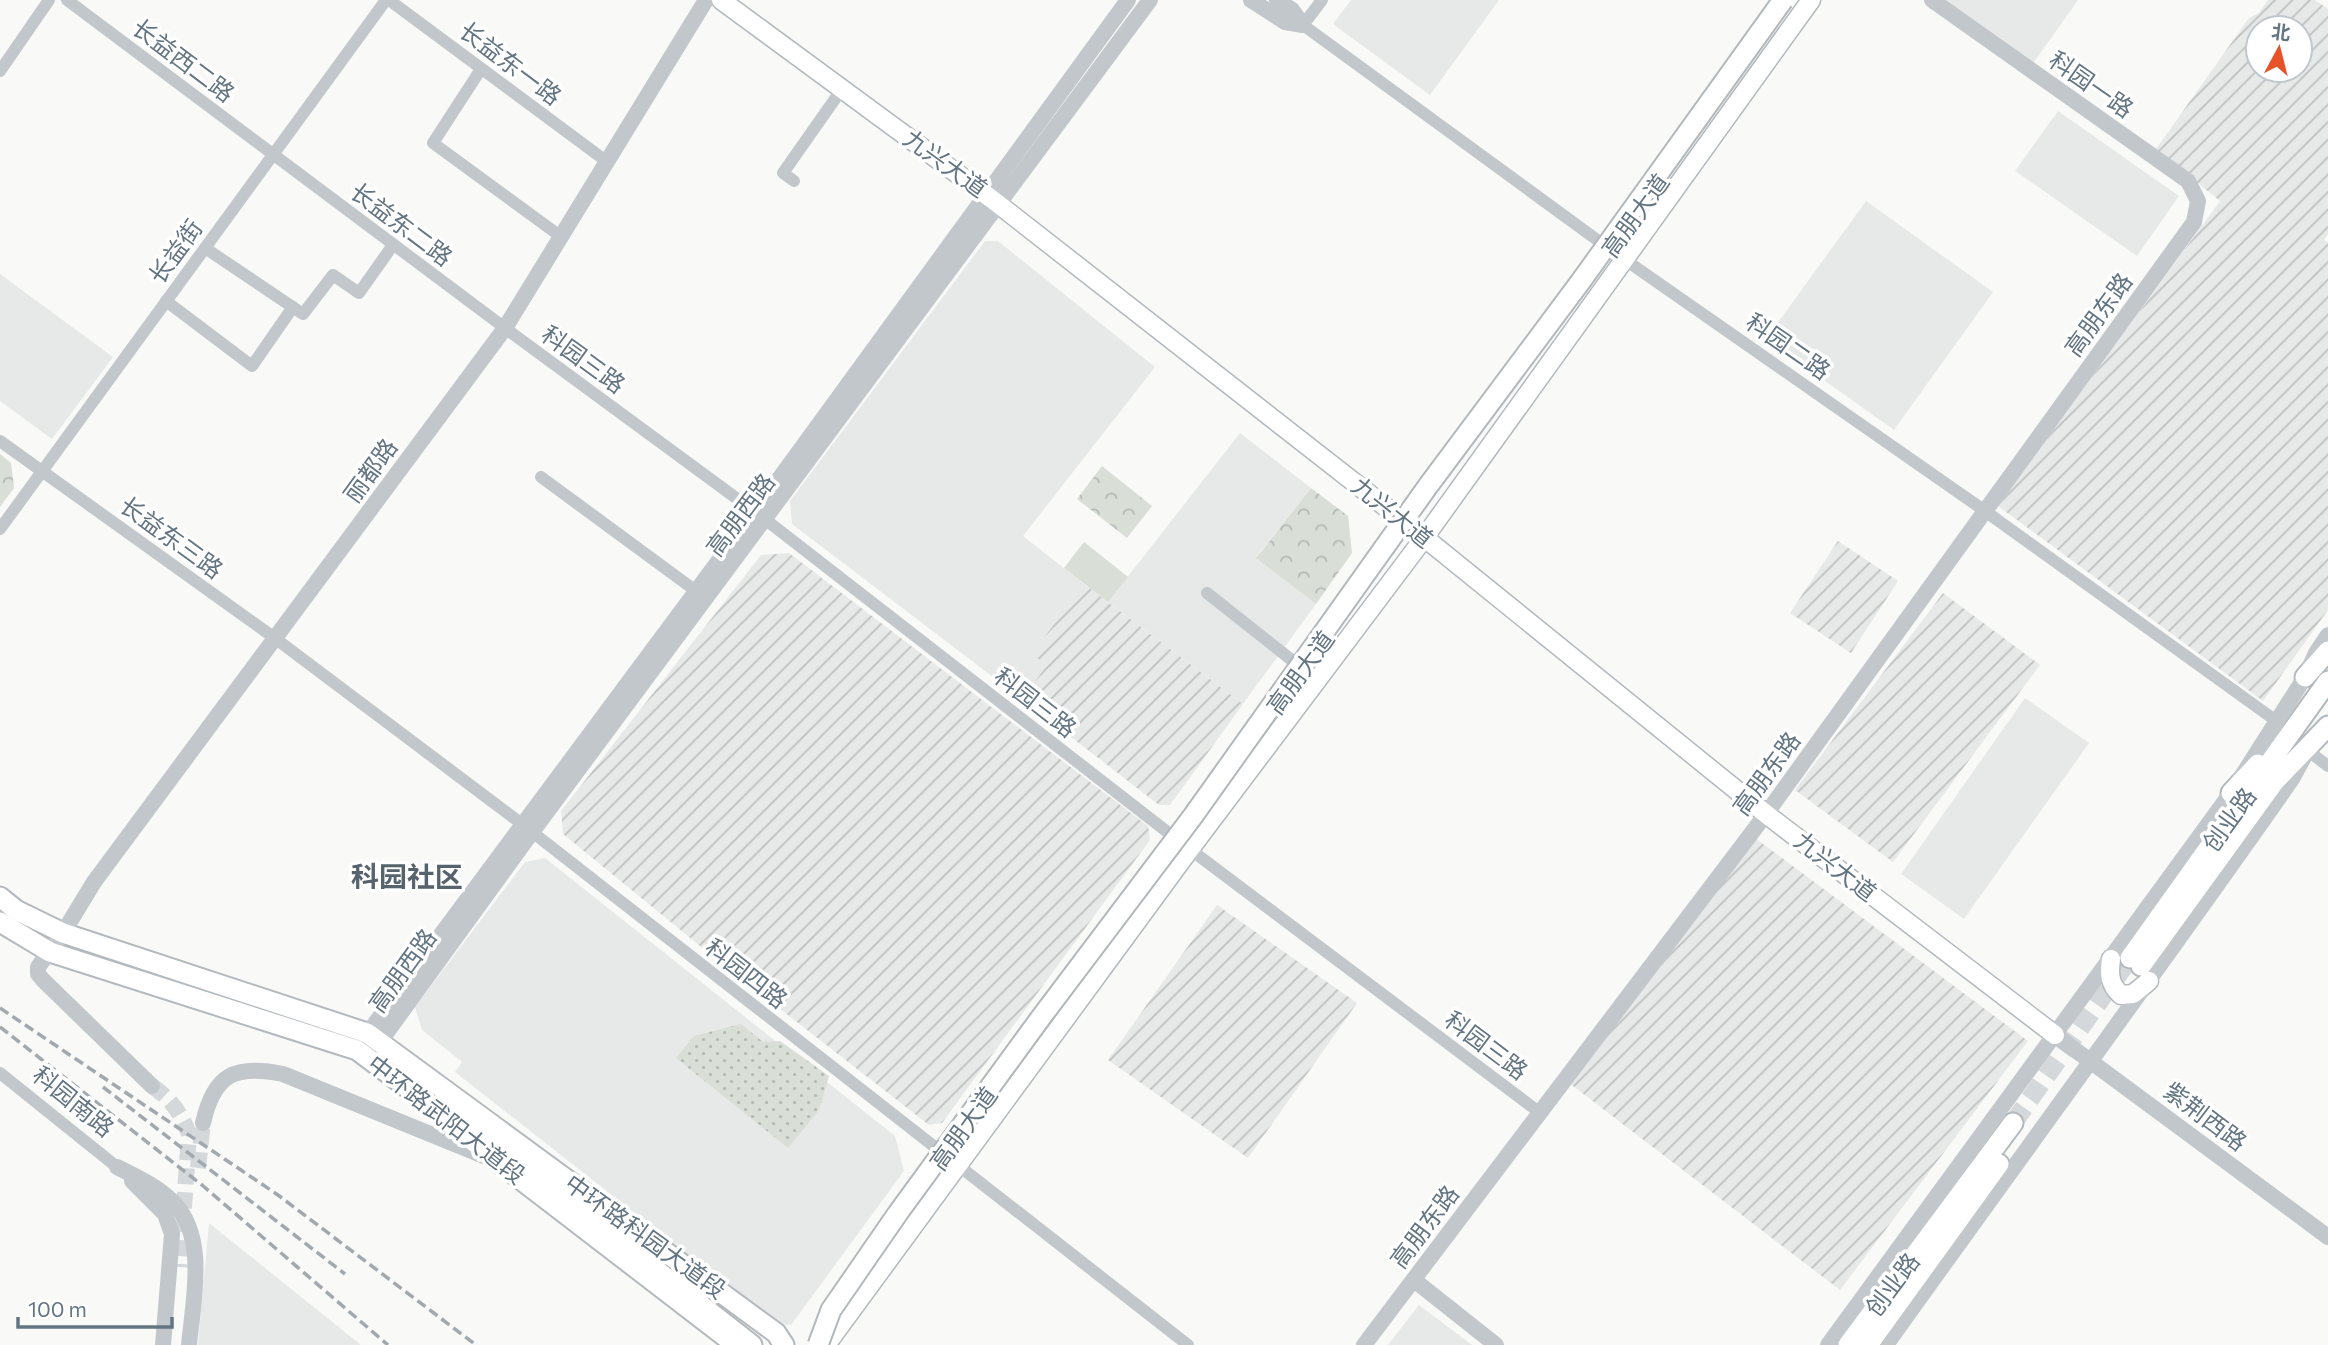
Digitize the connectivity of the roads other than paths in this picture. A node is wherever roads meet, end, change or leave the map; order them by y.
1 (49, 0) edge
2 (67, 0) edge
3 (387, 0) edge
4 (706, 0) edge
5 (721, 0) edge
6 (1128, 0) edge
7 (1150, 0) edge
8 (1251, 0) edge
9 (1277, 0) edge
10 (1322, 0) edge
11 (1783, 0) edge
12 (1793, 0) edge
13 (1811, 0) edge
14 (1933, 0) edge
15 (1303, 25) junction
16 (481, 69) junction
17 (0, 71) edge
18 (842, 89) junction
19 (273, 155) junction
20 (606, 161) junction
21 (794, 181) dead end
22 (992, 199) junction
23 (2194, 222) joint
24 (560, 236) junction
25 (393, 245) junction
26 (205, 248) junction
27 (1618, 254) junction
28 (166, 301) junction
29 (292, 307) junction
30 (505, 328) junction
31 (0, 441) edge
32 (42, 471) junction
33 (541, 477) dead end
34 (1428, 486) junction
35 (1985, 511) junction
36 (760, 516) junction
37 (0, 530) edge
38 (1417, 532) junction
39 (696, 591) junction
40 (1206, 593) dead end
41 (2328, 635) edge
42 (276, 639) junction
43 (2328, 651) edge
44 (1303, 670) junction
45 (2305, 677) junction
46 (2328, 681) edge
47 (2275, 720) junction
48 (2297, 723) junction
49 (2328, 726) edge
50 (2307, 750) junction
51 (2328, 766) edge
52 (2231, 793) junction
53 (1766, 814) junction
54 (527, 828) junction
55 (1184, 845) junction
56 (0, 897) edge
57 (0, 922) edge
58 (63, 933) junction
59 (50, 952) junction
60 (2133, 966) junction
61 (2055, 1035) junction
62 (368, 1046) junction
63 (2089, 1060) junction
64 (0, 1073) edge
65 (152, 1086) tunnel mouth
66 (1539, 1112) junction
67 (203, 1123) tunnel mouth
68 (498, 1154) junction
69 (950, 1161) junction
70 (117, 1167) junction
71 (2328, 1237) edge
72 (184, 1267) junction
73 (1413, 1280) junction
74 (163, 1345) edge
75 (172, 1345) edge
76 (182, 1345) edge
77 (190, 1345) edge
78 (736, 1345) edge
79 (752, 1345) edge
80 (784, 1345) edge
81 (807, 1345) edge
82 (818, 1345) edge
83 (826, 1345) edge
84 (1188, 1345) edge
85 (1364, 1345) edge
86 (1496, 1345) edge
87 (1828, 1345) edge
88 (1848, 1345) edge
89 (1868, 1345) edge
90 (1886, 1345) edge

1 - 17 street
2 - 19 street, 长益西二路
3 - 16 street, 长益东一路
3 - 19 street, 长益街
4 - 20 street, 丽都路
5 - 18 main road, 九兴大道
6 - 22 street, 高朋西路
7 - 22 street, 高朋西路
8 - 15 street
9 - 15 street
10 - 15 street
11 - 34 main road, bridge
12 - 27 main road, 高朋大道
13 - 27 main road, 高朋大道
14 - 23 street, 科园一路
15 - 27 street, 科园二路
16 - 20 street, 长益东一路
16 - 24 street
18 - 21 street
18 - 22 main road, 九兴大道
19 - 25 street, 长益东二路
19 - 26 street, 长益街
20 - 24 street, 丽都路
22 - 36 street, 高朋西路
22 - 38 main road, 九兴大道
23 - 35 street, 高朋东路
24 - 30 street, 丽都路
25 - 29 street
25 - 30 street, 长益东二路
26 - 28 street, 长益街
26 - 29 street
27 - 35 street, 科园二路
27 - 38 main road, 高朋大道
28 - 29 street
28 - 32 street, 长益街
30 - 36 street, 科园三路
30 - 42 street, 丽都路
31 - 32 street, 长益东三路
32 - 37 street, 长益街
32 - 42 street, 长益东三路
33 - 39 street
34 - 55 main road, bridge
34 - 82 main road, bridge
35 - 47 street, 科园二路
35 - 53 street, 高朋东路
36 - 39 street, 高朋西路
36 - 54 street, 高朋西路
36 - 55 street, 科园三路
38 - 44 main road, 高朋大道
38 - 53 main road, 九兴大道
38 - 55 main road, 高朋大道
39 - 54 street, 高朋西路
40 - 44 street
41 - 45 street
42 - 54 street, 科园四路
42 - 58 street, 丽都路
43 - 45 main road
44 - 55 main road, 高朋大道
45 - 47 street
46 - 48 main road, 创业路
47 - 52 street
48 - 52 main road
48 - 60 main road, 创业路
49 - 50 main road, 创业路
50 - 51 street
50 - 60 main road, 创业路
52 - 60 street
53 - 61 main road, 九兴大道
53 - 66 street, 高朋东路
54 - 62 street, 高朋西路
54 - 69 street, 科园四路
55 - 66 street, 科园三路
55 - 69 main road, 高朋大道
56 - 58 main road, 中环路武阳大道段
57 - 59 main road, 中环路武阳大道段
58 - 59 street, 丽都路
58 - 62 main road, 中环路武阳大道段
59 - 62 main road, 中环路武阳大道段
59 - 65 street
60 - 61 street
60 - 63 street
61 - 63 street, 紫荆西路
61 - 87 street
62 - 68 main road, 中环路武阳大道段
62 - 80 main road, 中环路科园大道段
63 - 71 street, 紫荆西路
63 - 90 street
64 - 70 street, 科园南路
66 - 73 street, 高朋东路
67 - 68 street
68 - 78 main road, 中环路武阳大道段
68 - 79 main road
69 - 81 main road, 高朋大道
69 - 83 main road, 高朋大道
69 - 84 street, 科园四路
70 - 72 street
70 - 72 street
72 - 74 street
72 - 75 street
72 - 76 street
72 - 77 street
73 - 85 street, 高朋东路
73 - 86 street
88 - 89 main road, 创业路

